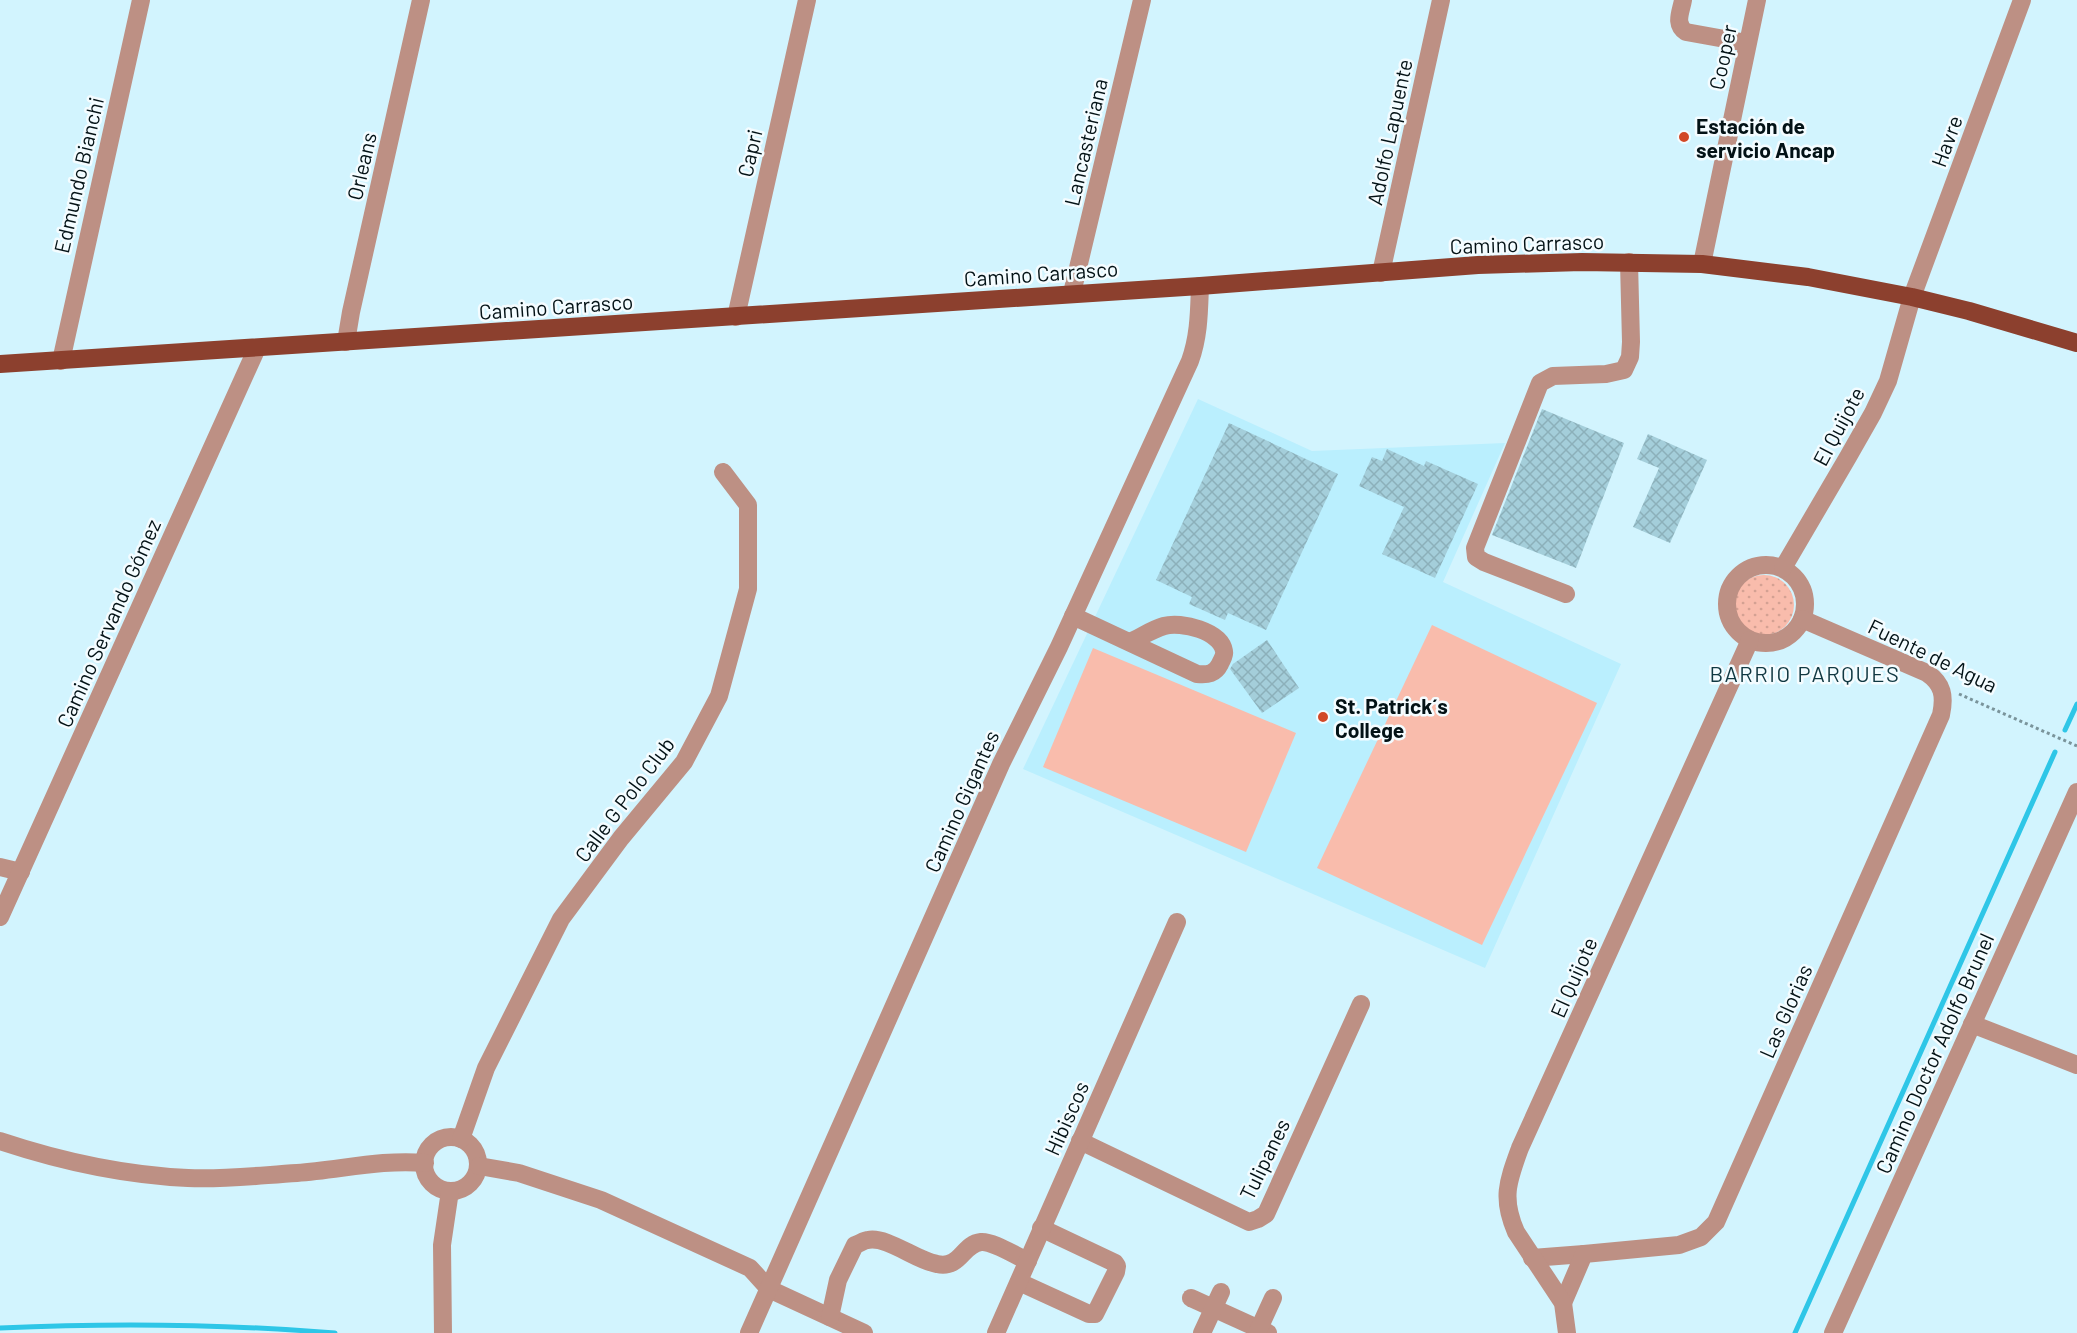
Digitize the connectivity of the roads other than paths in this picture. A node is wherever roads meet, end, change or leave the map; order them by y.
1 (141, 0) edge
2 (421, 0) edge
3 (807, 0) edge
4 (1142, 0) edge
5 (1441, 0) edge
6 (1683, 0) edge
7 (2022, 0) edge
8 (1751, 1) edge
9 (1747, 43) junction
10 (1629, 262) junction
11 (1702, 264) junction
12 (1382, 273) junction
13 (1200, 286) junction
14 (1072, 294) junction
15 (1912, 297) junction
16 (736, 317) junction
17 (346, 342) junction
18 (2077, 343) edge
19 (257, 348) junction
20 (61, 361) junction
21 (0, 364) edge
22 (723, 472) dead end
23 (1783, 568) junction
24 (1566, 594) dead end
25 (1073, 616) junction
26 (1802, 619) junction
27 (1750, 640) junction
28 (1130, 642) dead end
29 (1942, 689) joint
30 (2077, 792) edge
31 (0, 867) edge
32 (21, 872) junction
33 (0, 917) edge
34 (1178, 922) dead end
35 (1361, 1004) dead end
36 (1972, 1024) junction
37 (2077, 1065) edge
38 (461, 1139) junction
39 (0, 1141) edge
40 (1080, 1141) junction
41 (424, 1163) junction
42 (478, 1166) junction
43 (450, 1191) junction
44 (1041, 1228) junction
45 (1584, 1254) junction
46 (1532, 1258) junction
47 (1028, 1260) junction
48 (1019, 1282) junction
49 (769, 1289) junction
50 (1191, 1298) dead end
51 (1273, 1298) dead end
52 (1217, 1300) junction
53 (1563, 1303) junction
54 (830, 1317) junction
55 (1262, 1332) edge
56 (443, 1333) edge
57 (749, 1333) edge
58 (864, 1333) edge
59 (996, 1333) edge
60 (1203, 1333) edge
61 (1567, 1333) edge
62 (1833, 1333) edge

1 - 20 street, Edmundo Bianchi
2 - 17 street, Orleans
3 - 16 street, Capri
4 - 14 street, Lancasteriana
5 - 12 street, Adolfo Lapuente
6 - 9 street
7 - 15 street, Havre
8 - 9 street, Cooper
9 - 11 street, Cooper
10 - 11 main road, Camino Carrasco
10 - 12 main road, Camino Carrasco
10 - 24 street
11 - 15 main road, Camino Carrasco
12 - 13 main road, Camino Carrasco
13 - 14 main road, Camino Carrasco
13 - 25 street, Camino Gigantes
14 - 16 main road, Camino Carrasco
15 - 18 main road, Camino Carrasco
15 - 23 street, El Quijote
16 - 17 main road, Camino Carrasco
17 - 19 main road, Camino Carrasco
19 - 20 main road, Camino Carrasco
19 - 32 street, Camino Servando Gómez
20 - 21 main road, Camino Carrasco
22 - 38 street, Calle G Polo Club
23 - 26 street
23 - 27 street
25 - 28 street
25 - 49 street, Camino Gigantes
26 - 27 street
26 - 29 street, Fuente de Agua
27 - 46 street, El Quijote
29 - 45 street, Las Glorias
30 - 36 street, Camino Doctor Adolfo Brunel
31 - 32 street
32 - 33 street, Camino Servando Gómez
34 - 40 street, Hibiscos
35 - 40 street, Tulipanes
36 - 37 street
36 - 62 street, Camino Doctor Adolfo Brunel
38 - 41 street
38 - 42 street
39 - 41 street
40 - 44 street, Hibiscos
41 - 43 street
42 - 43 street
42 - 49 street
43 - 56 street
44 - 47 street, Hibiscos
44 - 48 street
45 - 46 street, Las Glorias
45 - 53 street
46 - 53 street, El Quijote
47 - 48 street, Hibiscos
47 - 54 street
48 - 59 street, Hibiscos
49 - 54 street
49 - 57 street, Camino Gigantes
50 - 52 street
51 - 55 street
52 - 55 street
52 - 60 street
53 - 61 street, El Quijote
54 - 58 street

